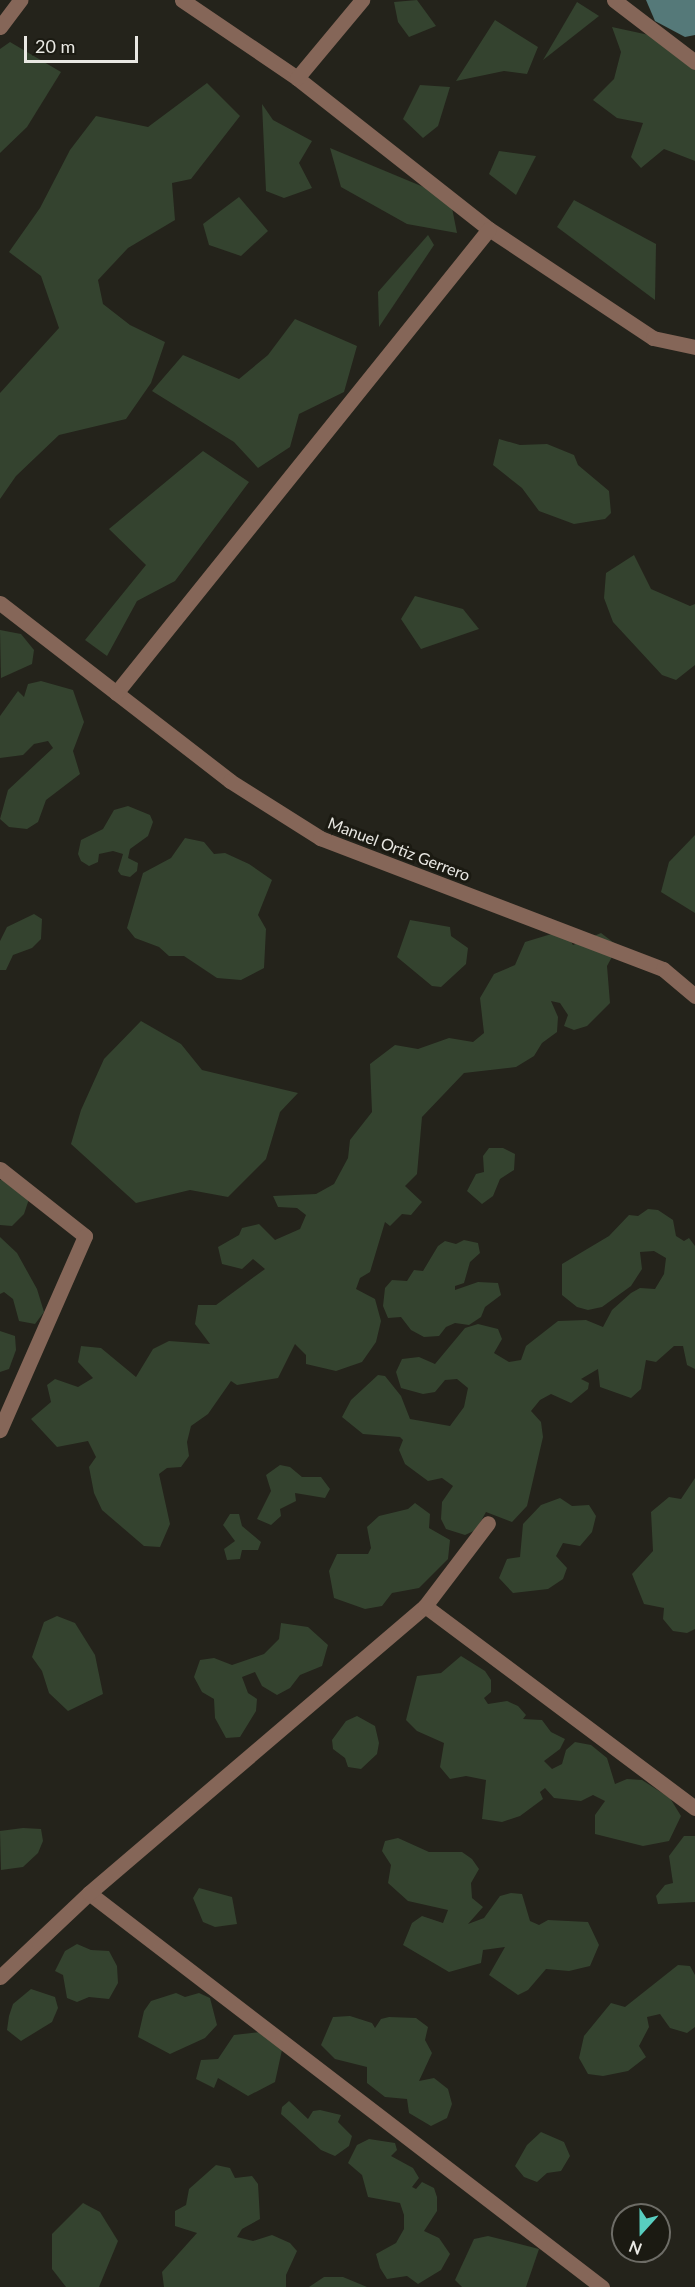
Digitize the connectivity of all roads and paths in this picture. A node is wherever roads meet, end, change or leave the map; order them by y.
1 (20, 0) edge
2 (182, 0) edge
3 (362, 0) edge
4 (614, 0) edge
5 (0, 27) edge
6 (695, 62) edge
7 (297, 78) junction
8 (489, 229) junction
9 (695, 347) edge
10 (0, 603) edge
11 (116, 693) junction
12 (695, 996) edge
13 (0, 1169) edge
14 (0, 1430) edge
15 (488, 1523) dead end
16 (425, 1606) junction
17 (695, 1808) edge
18 (89, 1893) junction
19 (0, 1977) edge
20 (602, 2287) edge

1 - 5 street
2 - 7 street
3 - 7 street
4 - 6 street
7 - 8 street
8 - 9 street
8 - 11 street
10 - 11 street, Manuel Ortiz Gerrero
11 - 12 street, Manuel Ortiz Gerrero
13 - 14 street
15 - 16 street
16 - 17 street
16 - 18 street
18 - 19 street
18 - 20 street

